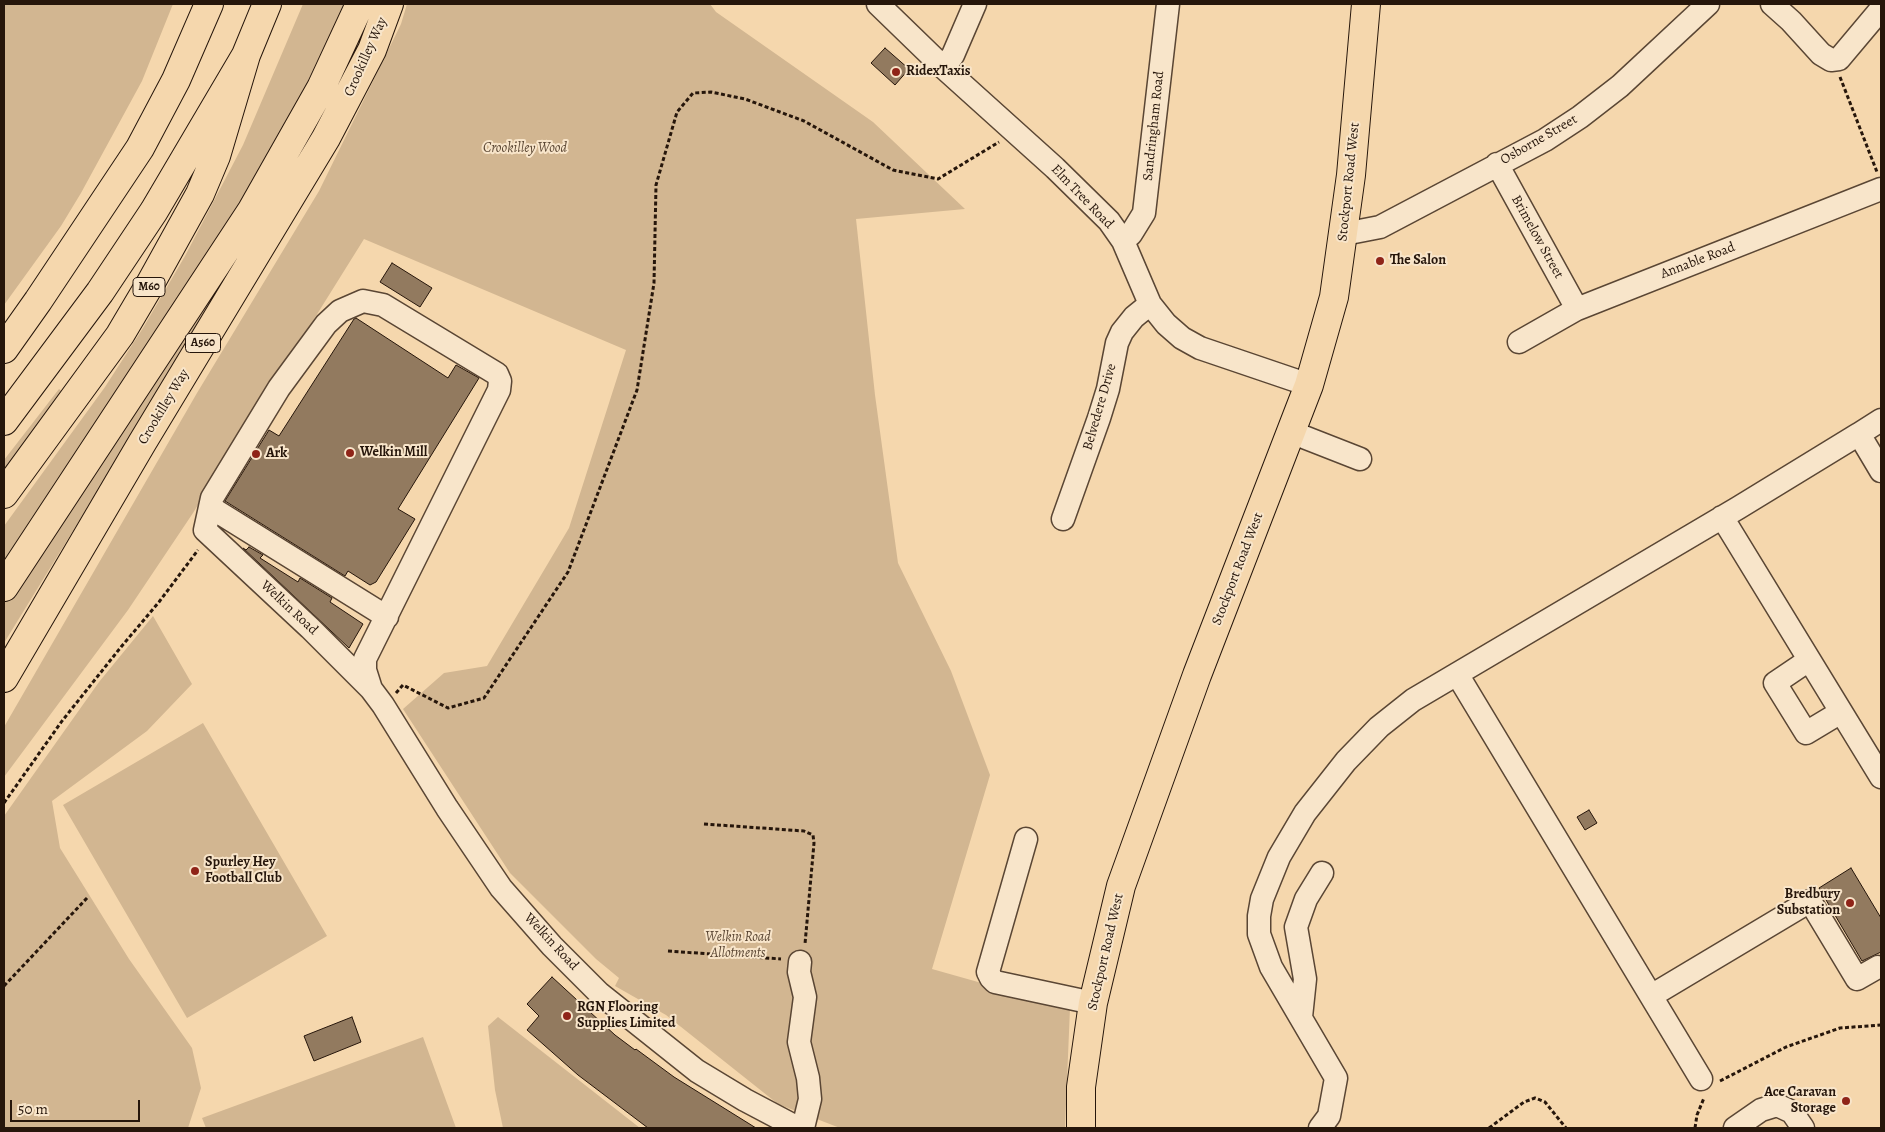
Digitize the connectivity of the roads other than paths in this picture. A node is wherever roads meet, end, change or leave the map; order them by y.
1 (209, 4) edge
2 (267, 4) edge
3 (360, 4) edge
4 (389, 4) edge
5 (878, 4) edge
6 (975, 4) edge
7 (1168, 4) edge
8 (1366, 4) edge
9 (1708, 4) edge
10 (1772, 4) edge
11 (1881, 9) edge
12 (246, 55) junction
13 (944, 68) junction
14 (1497, 164) junction
15 (1880, 182) edge
16 (1344, 234) junction
17 (1123, 241) junction
18 (1150, 304) junction
19 (1577, 309) junction
20 (1519, 342) dead end
21 (4, 349) edge
22 (1309, 385) junction
23 (1881, 420) edge
24 (4, 421) edge
25 (1290, 432) junction
26 (1859, 434) junction
27 (1360, 459) dead end
28 (1881, 471) edge
29 (4, 494) edge
30 (210, 507) junction
31 (1722, 517) junction
32 (1063, 519) dead end
33 (4, 587) edge
34 (387, 617) junction
35 (1809, 660) junction
36 (1457, 674) junction
37 (4, 678) edge
38 (377, 697) junction
39 (1841, 712) junction
40 (1881, 777) edge
41 (1026, 839) dead end
42 (1322, 873) dead end
43 (800, 962) road end
44 (1878, 967) dead end
45 (1651, 996) junction
46 (1093, 1003) junction
47 (1301, 1017) junction
48 (1708, 1085) road end
49 (798, 1128) edge
50 (803, 1128) edge
51 (1081, 1128) edge
52 (1320, 1128) edge
53 (1735, 1128) edge
54 (1803, 1128) edge

1 - 21 main road
2 - 12 main road, M60
3 - 33 main road, Crookilley Way / A560
4 - 37 main road, Crookilley Way / A560
5 - 13 street, Elm Tree Road
6 - 13 street
7 - 17 street, Sandringham Road
8 - 16 main road, Stockport Road West
9 - 14 street, Osborne Street
10 - 11 street
12 - 24 main road, M60
12 - 29 main road, M60
13 - 17 street, Elm Tree Road
14 - 16 street, Osborne Street
14 - 19 street, Brimelow Street
15 - 19 street, Annable Road
16 - 22 main road, Stockport Road West
17 - 18 street, Elm Tree Road
18 - 22 street, Elm Tree Road
18 - 32 street, Belvedere Drive
19 - 20 street, Annable Road
22 - 25 main road, Stockport Road West
23 - 26 street
25 - 27 street
25 - 46 main road, Stockport Road West
26 - 28 street
26 - 31 street
30 - 34 street
30 - 34 street
30 - 38 street, Welkin Road
31 - 35 street
31 - 36 street
34 - 38 street, Welkin Road
35 - 39 street
35 - 39 street
36 - 45 street
36 - 47 street
38 - 49 street, Welkin Road
39 - 40 street
41 - 46 street
42 - 47 street
43 - 50 street
44 - 45 street
45 - 48 street
46 - 51 main road, Stockport Road West
47 - 52 street
53 - 54 street

